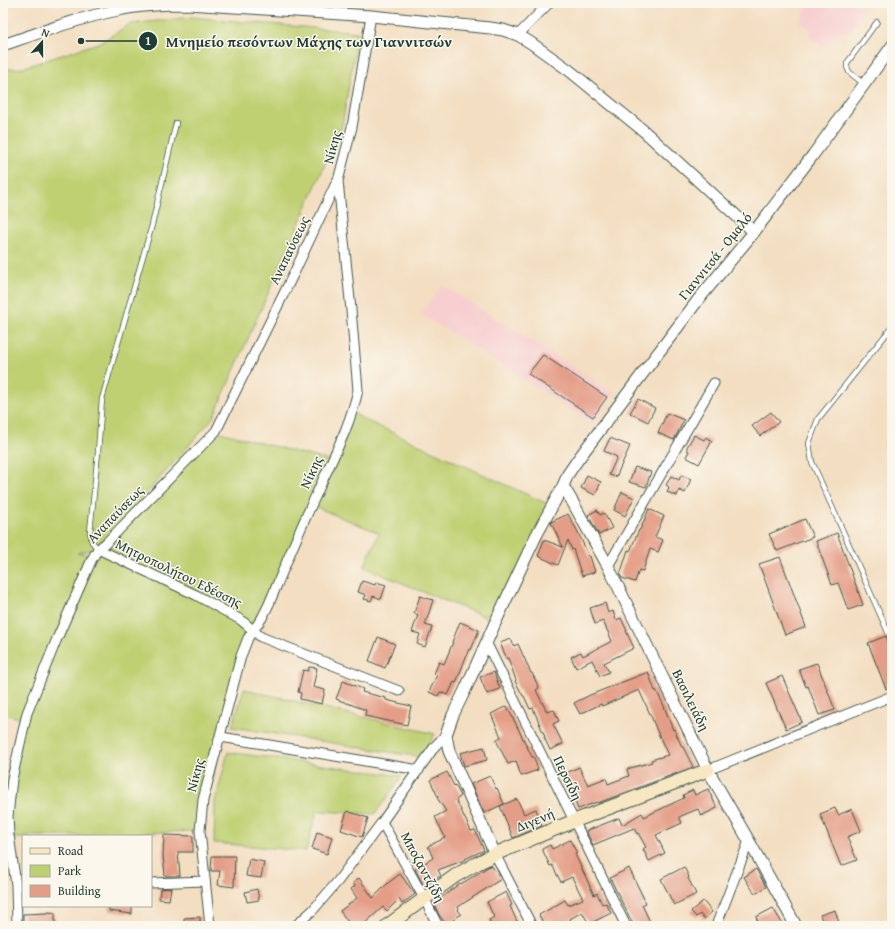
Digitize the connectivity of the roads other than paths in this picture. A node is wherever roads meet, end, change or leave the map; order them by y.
1 (549, 3) edge
2 (371, 16) junction
3 (877, 22) dead end
4 (518, 35) junction
5 (3, 44) edge
6 (892, 46) edge
7 (864, 84) junction
8 (176, 123) dead end
9 (338, 181) junction
10 (754, 232) junction
11 (892, 327) edge
12 (714, 383) dead end
13 (563, 486) junction
14 (98, 549) junction
15 (608, 566) junction
16 (254, 631) junction
17 (892, 641) edge
18 (486, 642) junction
19 (399, 691) dead end
20 (892, 696) edge
21 (446, 735) junction
22 (221, 737) junction
23 (419, 770) junction
24 (708, 770) junction
25 (574, 821) junction
26 (382, 822) junction
27 (749, 841) junction
28 (495, 854) junction
29 (205, 881) junction
30 (152, 882) edge
31 (20, 885) edge
32 (424, 898) junction
33 (17, 926) edge
34 (210, 926) edge
35 (295, 926) edge
36 (386, 926) edge
37 (438, 926) edge
38 (532, 926) edge
39 (626, 926) edge
40 (716, 926) edge
41 (796, 926) edge

1 - 4 street
2 - 4 street
2 - 5 street
2 - 9 street, Νίκης
3 - 7 lane
4 - 10 street
6 - 7 street, Γιαννιτσά - Ομαλό
7 - 10 street, Γιαννιτσά - Ομαλό
8 - 14 lane
9 - 14 street, Αναπαύσεως
9 - 16 street, Νίκης
10 - 13 street, Γιαννιτσά - Ομαλό
11 - 17 lane
12 - 15 street
13 - 15 street, Βασιλειάδη
13 - 18 street, Γιαννιτσά - Ομαλό
14 - 16 street, Μητροπολήτου Εδέσσης
14 - 31 street, Αναπαύσεως
15 - 24 street, Βασιλειάδη
16 - 19 street, Μητροπολήτου Εδέσσης
16 - 22 street, Νίκης
18 - 21 street, Γιαννιτσά - Ομαλό
18 - 25 street, Περσίδη
20 - 24 street
21 - 23 street
21 - 28 street
22 - 23 street
22 - 29 street, Νίκης
23 - 26 street
24 - 25 main road, Διγενή
24 - 27 street, Βασιλειάδη
25 - 28 main road, Διγενή
25 - 39 street, Περσίδη
26 - 32 street, Μποζαντζίδη
26 - 35 street
27 - 40 street
27 - 41 street, Βασιλειάδη
28 - 32 main road, Διγενή
28 - 38 street
29 - 30 street
29 - 34 street, Νίκης
31 - 33 street, Αναπαύσεως
32 - 36 main road, Διγενή
32 - 37 street, Μποζαντζίδη

